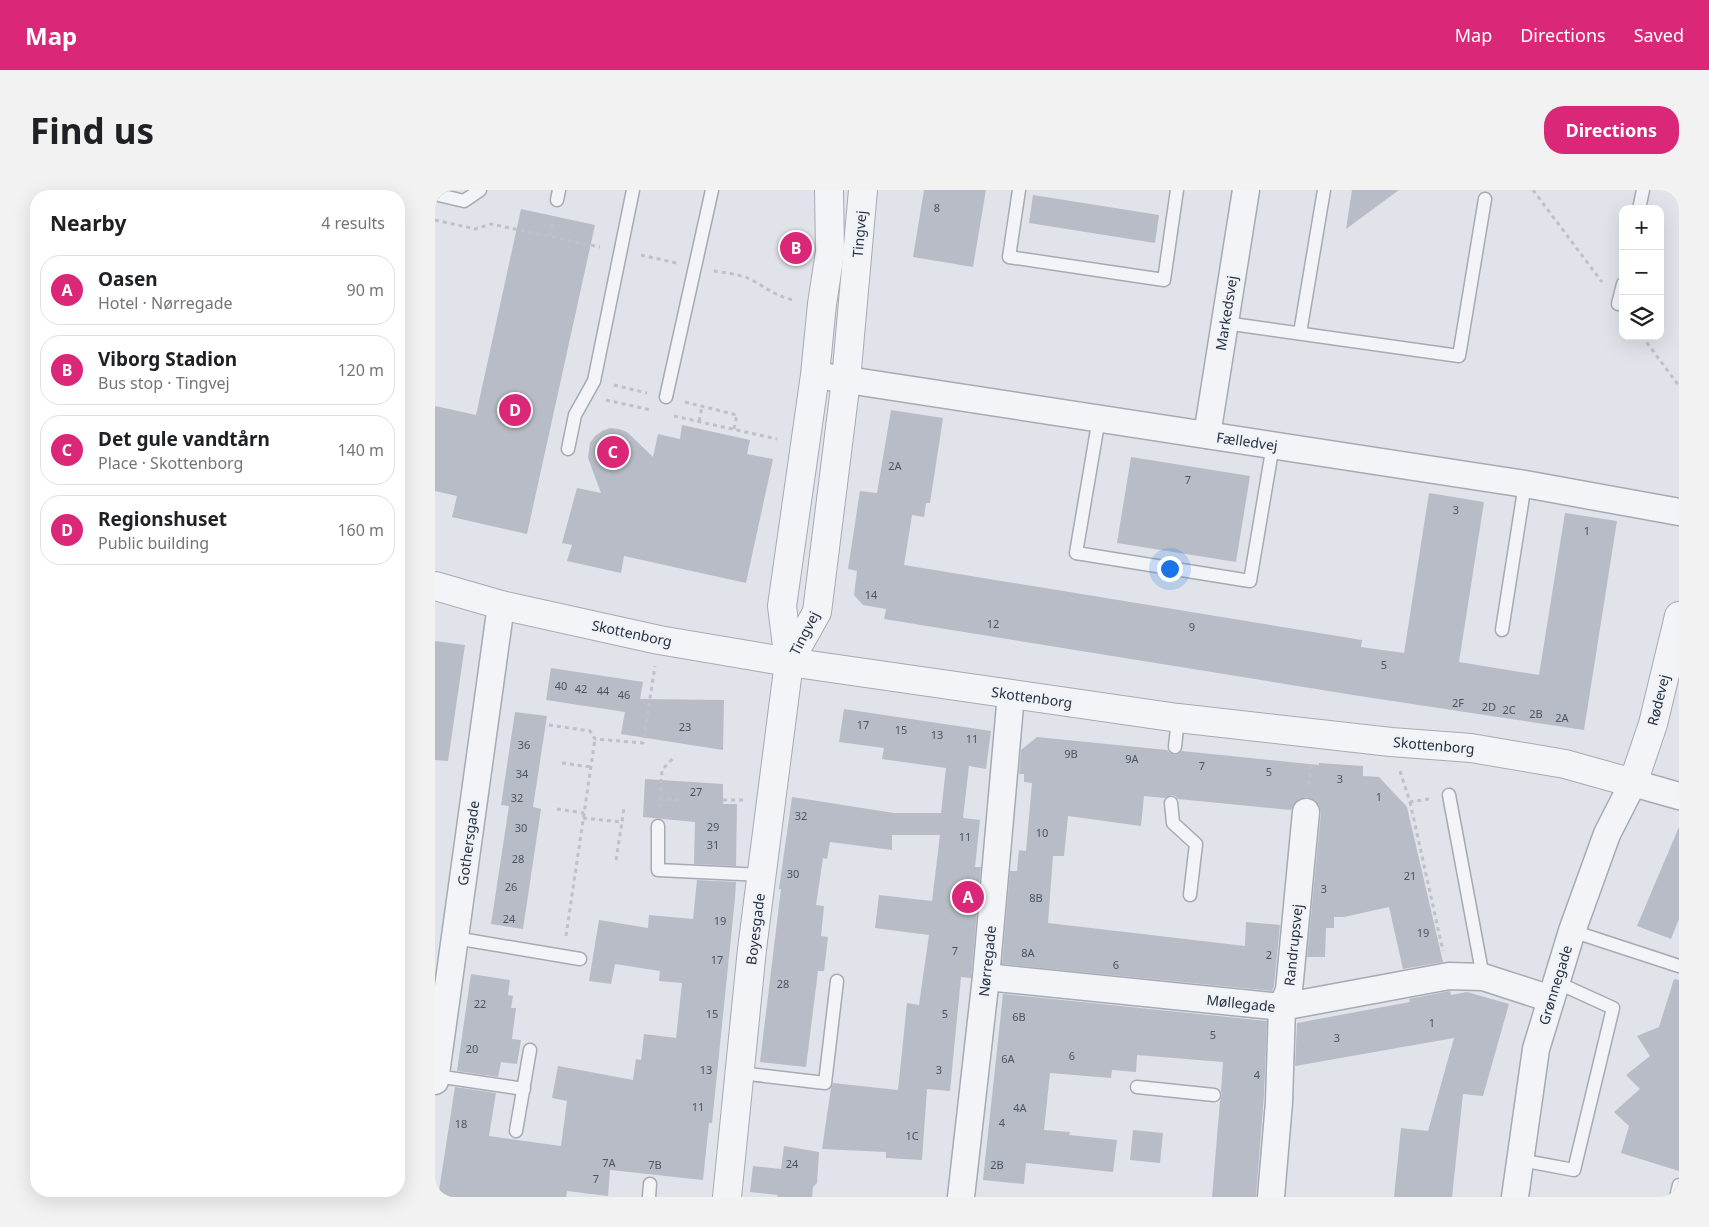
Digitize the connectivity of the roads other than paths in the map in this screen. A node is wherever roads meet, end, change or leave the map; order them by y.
1 (480, 190) edge
2 (633, 190) edge
3 (712, 190) edge
4 (829, 190) edge
5 (863, 190) edge
6 (1019, 190) edge
7 (1177, 190) edge
8 (1246, 190) edge
9 (1324, 190) edge
10 (1643, 190) edge
11 (435, 194) edge
12 (1485, 199) dead end
13 (1640, 205) edge
14 (1620, 295) edge
15 (1618, 304) road end
16 (1225, 322) junction
17 (1300, 333) junction
18 (815, 375) junction
19 (846, 380) junction
20 (666, 397) dead end
21 (1099, 418) junction
22 (1207, 435) junction
23 (1273, 445) junction
24 (568, 449) dead end
25 (1525, 484) junction
26 (1679, 512) edge
27 (435, 586) edge
28 (501, 605) junction
29 (1679, 616) edge
30 (1502, 630) dead end
31 (789, 662) junction
32 (1011, 694) junction
33 (1178, 718) junction
34 (1175, 747) dead end
35 (1633, 783) junction
36 (1449, 795) road end
37 (1679, 796) edge
38 (1171, 803) dead end
39 (1306, 812) road end
40 (658, 826) dead end
41 (761, 875) junction
42 (1190, 895) dead end
43 (1572, 931) junction
44 (455, 938) junction
45 (580, 959) dead end
46 (1679, 966) edge
47 (986, 977) junction
48 (1483, 977) junction
49 (837, 981) dead end
50 (1553, 991) junction
51 (1282, 1007) junction
52 (437, 1048) edge
53 (530, 1050) dead end
54 (740, 1073) junction
55 (435, 1078) edge
56 (1137, 1087) dead end
57 (524, 1089) junction
58 (1214, 1095) dead end
59 (516, 1131) dead end
60 (1520, 1160) junction
61 (650, 1184) dead end
62 (1679, 1185) edge
63 (649, 1197) edge
64 (727, 1197) edge
65 (961, 1197) edge
66 (1271, 1197) edge
67 (1515, 1197) edge
68 (1676, 1197) edge

1 - 11 lane
2 - 24 lane
3 - 20 lane
4 - 18 street, Tingvej
5 - 19 street, Tingvej
6 - 7 lane
8 - 16 street, Markedsvej
9 - 17 lane
10 - 13 lane
12 - 17 lane
14 - 15 lane
16 - 17 lane
16 - 22 street, Markedsvej
18 - 19 street, Fælledvej
18 - 31 street, Tingvej
19 - 21 street, Fælledvej
19 - 31 street, Tingvej
21 - 22 street, Fælledvej
21 - 23 lane
22 - 23 street, Fælledvej
23 - 25 street, Fælledvej
25 - 26 street, Fælledvej
25 - 30 lane
27 - 28 street, Skottenborg
28 - 31 street, Skottenborg
28 - 44 street, Gothersgade
29 - 35 street, Rødevej
31 - 32 street, Skottenborg
31 - 41 street, Boyesgade
32 - 33 street, Skottenborg
32 - 47 street, Nørregade
33 - 34 lane
33 - 35 street, Skottenborg
35 - 37 street
35 - 43 street, Grønnegade
36 - 48 lane
38 - 42 lane
39 - 51 street, Randrupsvej
40 - 41 lane
41 - 54 street, Boyesgade
43 - 46 lane
43 - 50 street, Grønnegade
44 - 45 lane
44 - 52 street, Gothersgade
47 - 51 street, Møllegade
47 - 65 street, Nørregade
48 - 50 street, Møllegade
48 - 51 street, Møllegade
49 - 54 lane
50 - 60 street, Grønnegade
50 - 60 lane
51 - 66 street, Randrupsvej
52 - 55 street, Gothersgade
53 - 57 lane
54 - 64 street, Boyesgade
55 - 57 lane
56 - 58 lane
57 - 59 lane
60 - 67 street, Grønnegade
61 - 63 lane
62 - 68 lane

